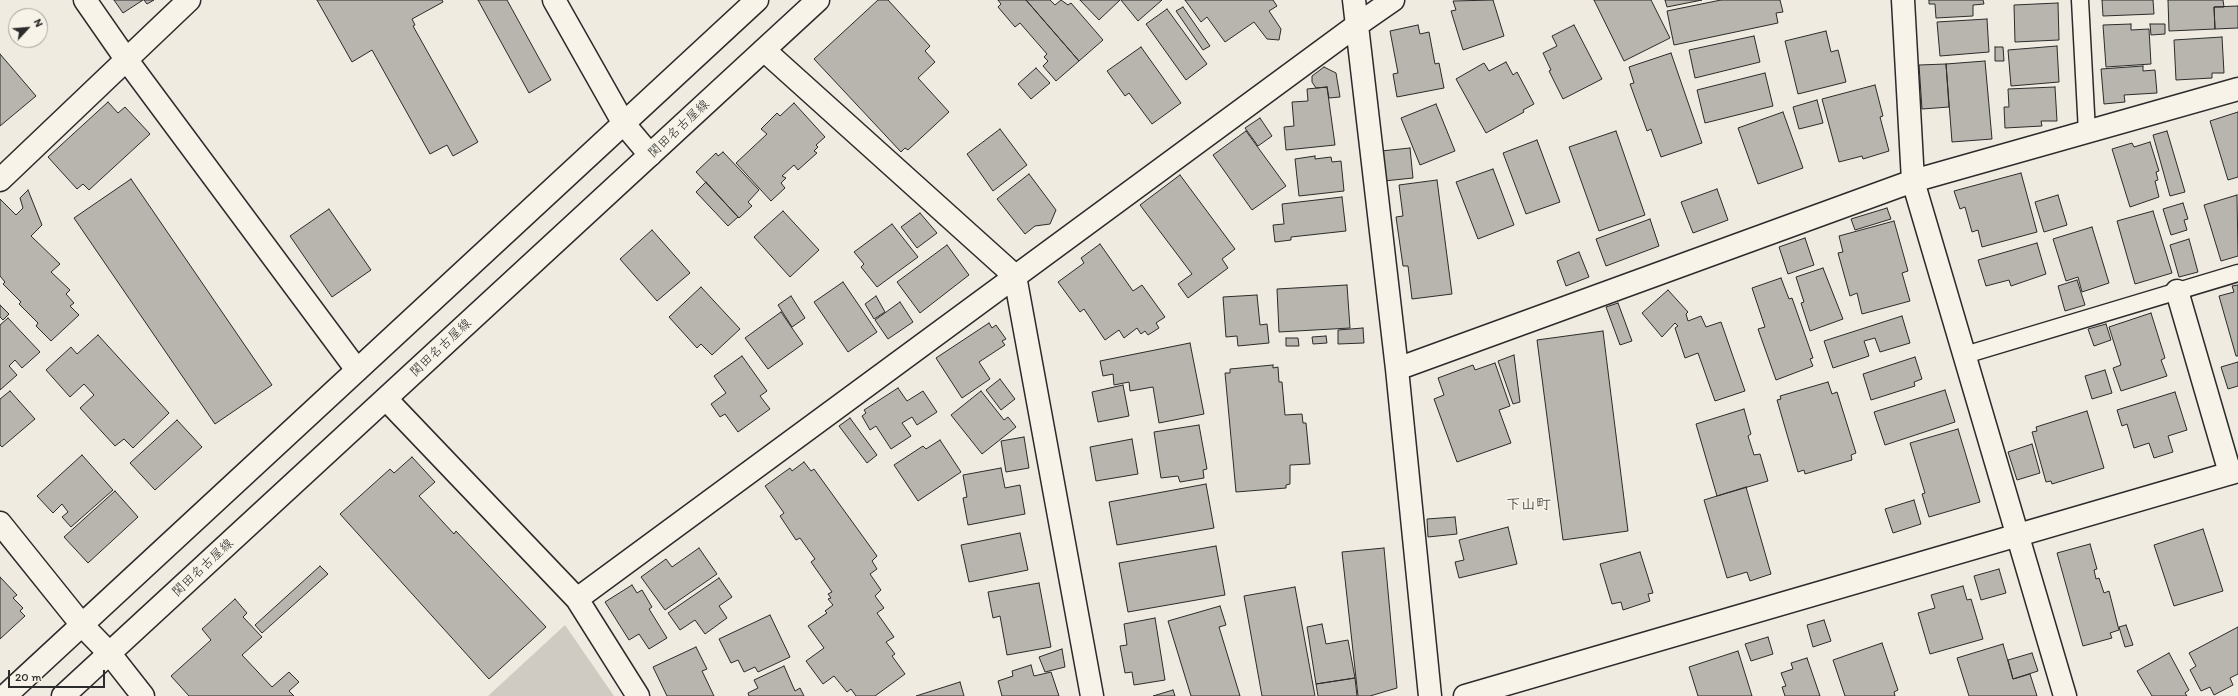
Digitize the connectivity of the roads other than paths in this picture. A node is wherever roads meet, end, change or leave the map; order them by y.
1 (85, 0) edge
2 (189, 0) edge
3 (554, 0) edge
4 (757, 0) edge
5 (818, 0) edge
6 (1354, 0) edge
7 (1393, 0) edge
8 (1903, 0) edge
9 (2080, 0) edge
10 (1357, 25) junction
11 (764, 50) junction
12 (126, 59) junction
13 (2238, 89) edge
14 (624, 124) junction
15 (2087, 132) junction
16 (650, 156) junction
17 (0, 180) edge
18 (1913, 181) junction
19 (2238, 273) edge
20 (1015, 276) junction
21 (2177, 291) junction
22 (1965, 355) junction
23 (1397, 369) junction
24 (357, 370) junction
25 (386, 399) junction
26 (2234, 472) edge
27 (0, 523) edge
28 (2016, 535) junction
29 (577, 599) junction
30 (82, 625) junction
31 (110, 654) junction
32 (5, 696) edge
33 (63, 696) edge
34 (142, 696) edge
35 (638, 696) edge
36 (1092, 696) edge
37 (1430, 696) edge
38 (1465, 696) edge
39 (2065, 696) edge

1 - 12 street
2 - 12 street
3 - 14 street
4 - 14 street
5 - 11 street, 関田名古屋線
6 - 10 street
7 - 10 street
8 - 18 street
9 - 15 lane
10 - 20 street
10 - 23 street
11 - 16 street, 関田名古屋線
11 - 20 street
12 - 17 street
12 - 24 street
13 - 15 street
14 - 16 street
14 - 24 street
15 - 18 street
16 - 25 street, 関田名古屋線
18 - 22 street
18 - 23 street
19 - 21 lane
20 - 29 street
20 - 36 street
21 - 22 lane
21 - 26 street
22 - 28 street
23 - 37 street
24 - 30 street
25 - 29 street
25 - 31 street, 関田名古屋線
26 - 28 street
27 - 30 street
28 - 38 street
28 - 39 street
29 - 35 street
30 - 31 street
30 - 32 street
31 - 33 street, 関田名古屋線
31 - 34 street

